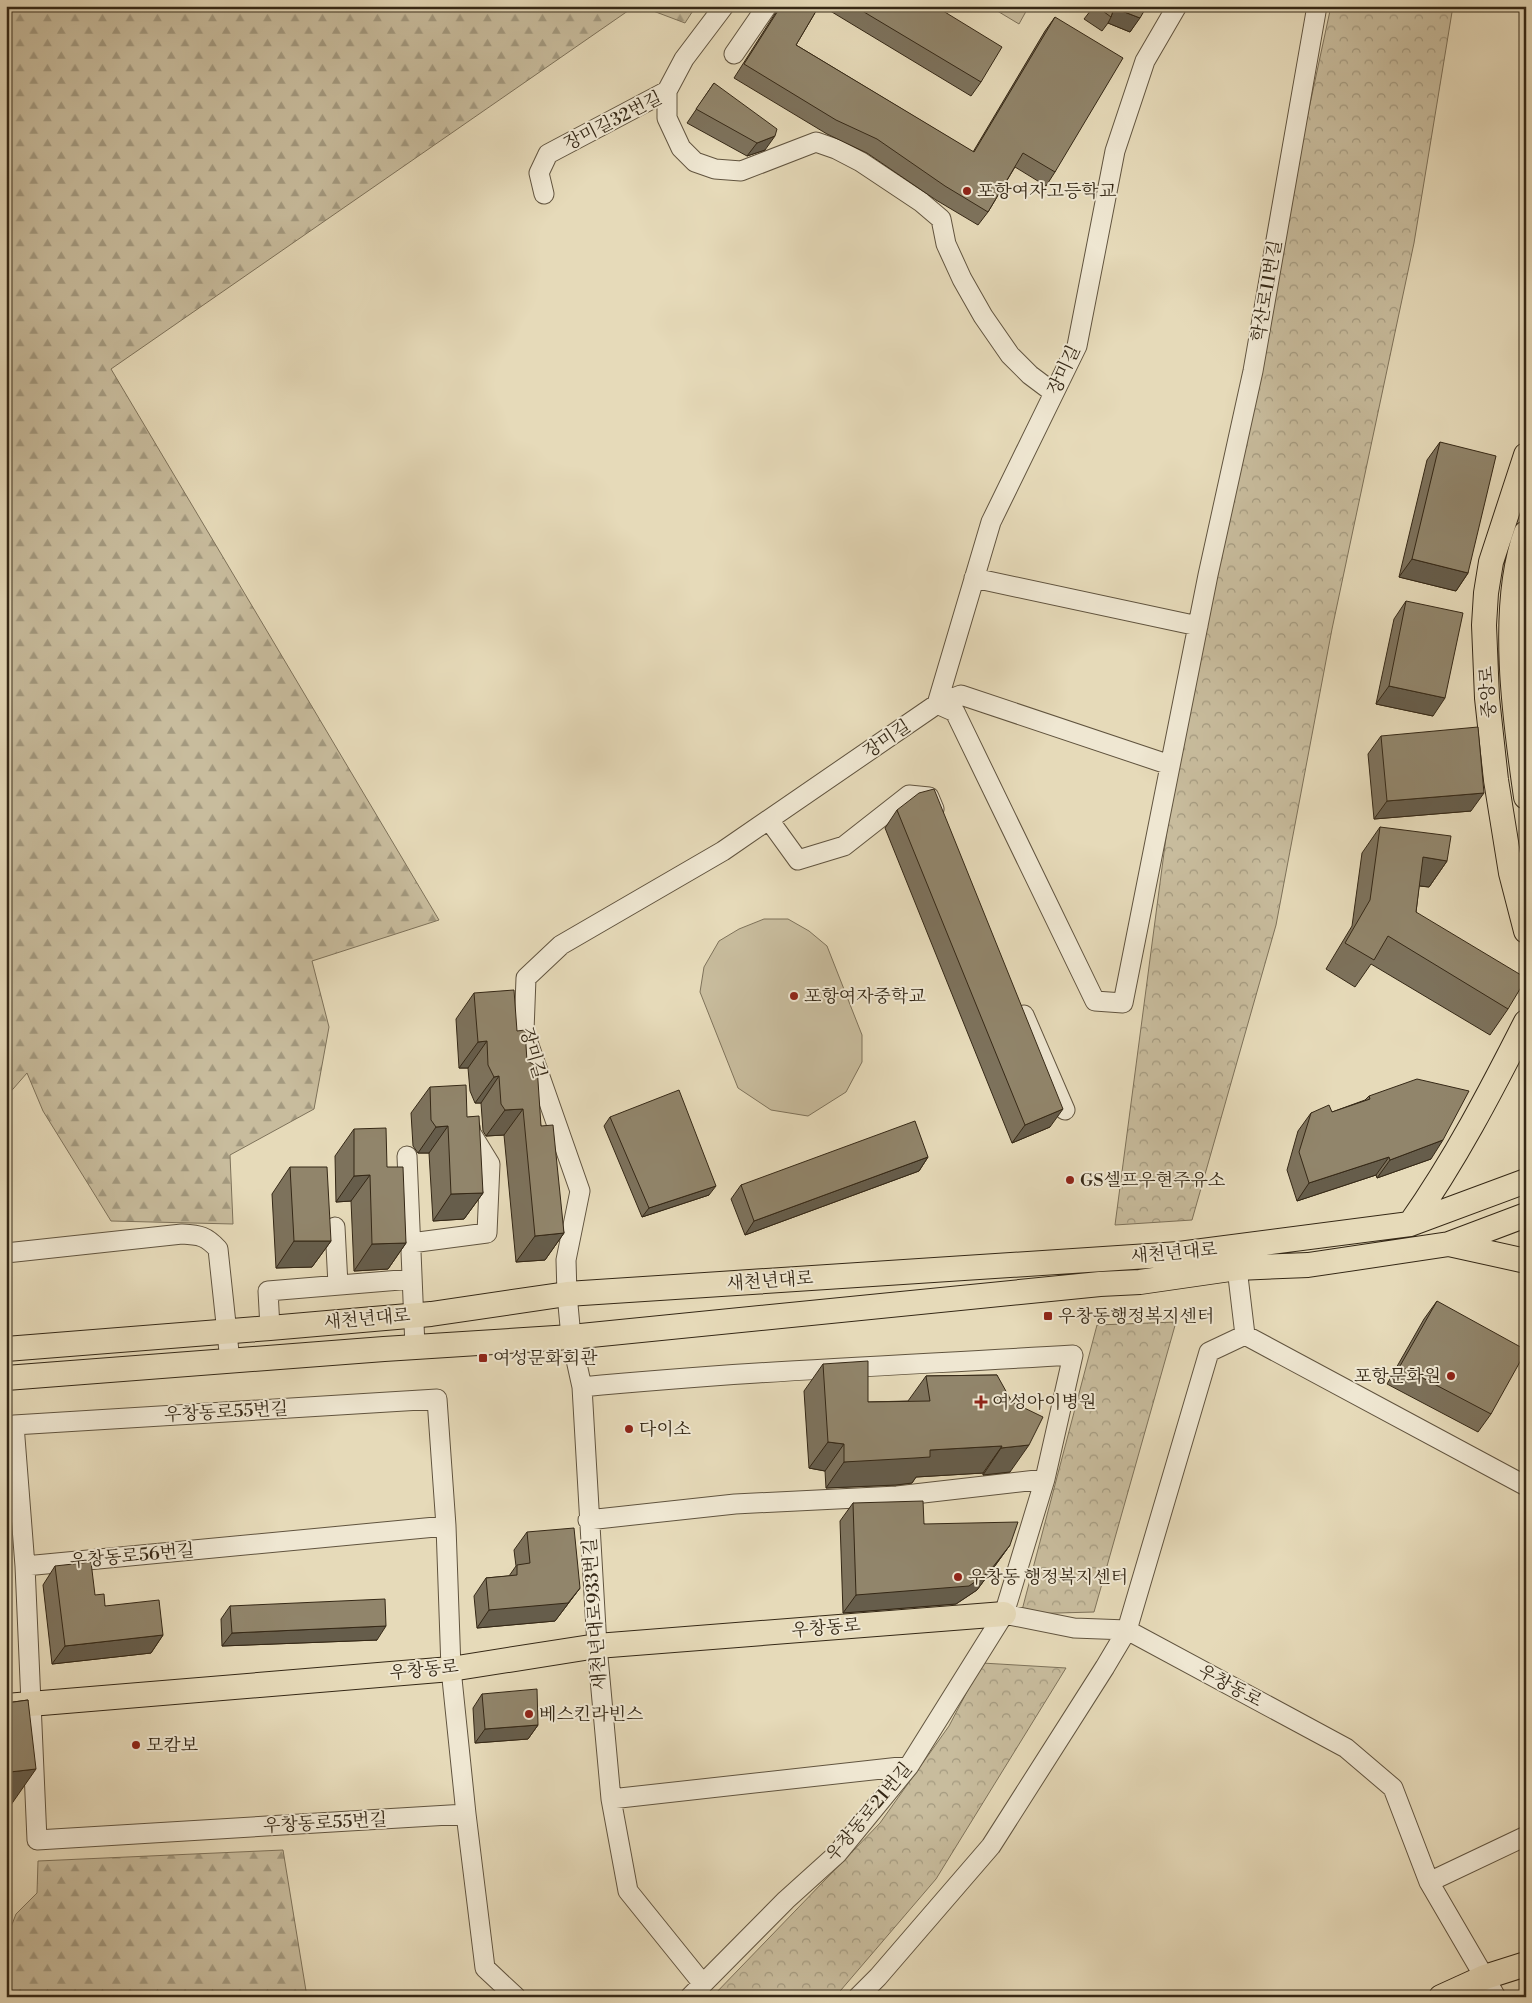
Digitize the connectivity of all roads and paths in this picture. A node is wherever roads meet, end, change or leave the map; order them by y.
1 (724, 6) edge
2 (767, 6) edge
3 (1177, 6) edge
4 (1317, 6) edge
5 (734, 54) dead end
6 (666, 91) junction
7 (544, 194) dead end
8 (1054, 393) junction
9 (1526, 455) edge
10 (1525, 535) edge
11 (974, 578) junction
12 (1198, 626) junction
13 (937, 704) junction
14 (1170, 766) junction
15 (1526, 797) edge
16 (769, 820) junction
17 (940, 824) edge
18 (1526, 931) edge
19 (1018, 1002) edge
20 (1526, 1022) edge
21 (465, 1108) edge
22 (1065, 1110) edge
23 (407, 1156) dead end
24 (1526, 1181) edge
25 (1526, 1215) edge
26 (1410, 1224) junction
27 (335, 1227) dead end
28 (410, 1243) junction
29 (1449, 1244) junction
30 (6, 1253) edge
31 (1526, 1261) edge
32 (1237, 1268) junction
33 (412, 1279) junction
34 (338, 1285) junction
35 (567, 1294) junction
36 (413, 1315) junction
37 (270, 1328) junction
38 (228, 1332) junction
39 (1245, 1335) junction
40 (571, 1337) junction
41 (415, 1347) junction
42 (6, 1349) edge
43 (230, 1361) junction
44 (6, 1378) edge
45 (582, 1388) junction
46 (1045, 1479) junction
47 (1526, 1486) edge
48 (588, 1520) junction
49 (446, 1526) junction
50 (25, 1566) junction
51 (1004, 1614) junction
52 (1127, 1630) junction
53 (597, 1646) junction
54 (451, 1669) junction
55 (32, 1704) junction
56 (6, 1706) edge
57 (909, 1766) junction
58 (611, 1799) junction
59 (466, 1814) junction
60 (1526, 1836) edge
61 (1429, 1882) junction
62 (1526, 1964) edge
63 (1490, 1987) edge
64 (697, 1991) edge
65 (516, 1997) edge
66 (858, 1997) edge
67 (1441, 1997) edge

1 - 6 street
2 - 5 street
3 - 8 street, 장미길
4 - 12 street, 학산로11번길
6 - 7 street, 장미길32번길
6 - 8 street, 장미길32번길
8 - 11 street, 장미길
9 - 18 main road, 중앙로
10 - 15 main road, 중앙로
11 - 12 street
11 - 13 street, 장미길
12 - 14 street, 학산로11번길
13 - 14 street
13 - 14 street, 학산로11번길
13 - 16 street, 장미길
16 - 17 street
16 - 35 street, 장미길
19 - 22 street
20 - 26 main road
21 - 28 street
23 - 28 street
24 - 26 main road, 새천년대로
25 - 29 main road, 새천년대로
26 - 35 main road, 새천년대로
27 - 34 street
28 - 33 street
29 - 31 main road
29 - 32 main road, 새천년대로
30 - 38 street
32 - 39 street
32 - 40 main road, 새천년대로
33 - 34 street
33 - 36 street
34 - 37 street
35 - 36 main road, 새천년대로
35 - 40 street, 장미길
36 - 37 main road, 새천년대로
36 - 41 street
37 - 38 main road, 새천년대로
38 - 42 main road, 새천년대로
38 - 43 street
39 - 47 street
39 - 52 street
40 - 41 main road, 새천년대로
40 - 45 street, 새천년대로933번길
41 - 43 main road, 새천년대로
43 - 44 main road, 새천년대로
45 - 46 street, 우창동로21번길
45 - 48 street, 새천년대로933번길
46 - 48 street
46 - 51 street, 우창동로21번길
48 - 53 street, 새천년대로933번길
49 - 50 street, 우창동로56번길
49 - 50 street, 우창동로55번길
49 - 54 street
50 - 55 street
51 - 52 street, 우창동로
51 - 53 main road, 우창동로
51 - 57 street, 우창동로21번길
52 - 61 street, 우창동로
52 - 66 street
53 - 54 main road, 우창동로
53 - 58 street, 새천년대로933번길
54 - 55 main road, 우창동로
54 - 59 street
55 - 56 main road, 우창동로
55 - 59 street, 우창동로55번길
57 - 58 street
57 - 64 street, 우창동로21번길
58 - 64 street, 새천년대로933번길
59 - 65 street
60 - 61 street
61 - 63 street, 우창동로
62 - 63 main road
63 - 67 main road

